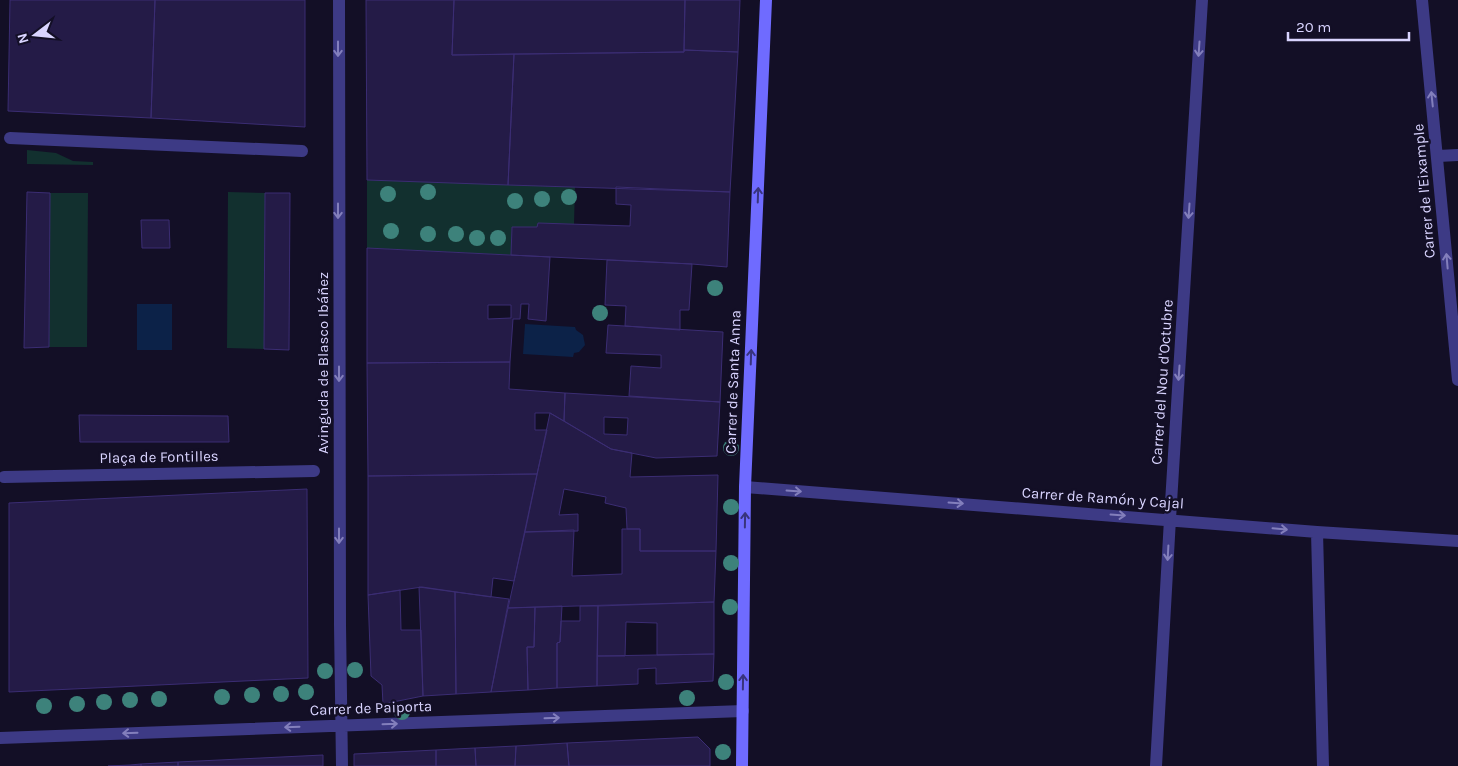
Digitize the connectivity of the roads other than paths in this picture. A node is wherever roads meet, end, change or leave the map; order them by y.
1 (339, 0) edge
2 (766, 0) edge
3 (1202, 0) edge
4 (1422, 0) edge
5 (10, 138) dead end
6 (302, 151) dead end
7 (1458, 155) edge
8 (1438, 156) junction
9 (1458, 380) edge
10 (314, 471) dead end
11 (4, 476) dead end
12 (745, 487) junction
13 (1170, 519) junction
14 (1317, 532) junction
15 (1458, 541) edge
16 (743, 711) junction
17 (341, 725) junction
18 (0, 738) edge
19 (342, 766) edge
20 (742, 766) edge
21 (1156, 766) edge
22 (1323, 766) edge

1 -> 17 street, Avinguda de Blasco Ibáñez
12 -> 2 street, Carrer de Santa Anna
3 -> 13 street, Carrer del Nou d'Octubre
8 -> 4 street, Carrer de l'Eixample
5 - 6 street
7 - 8 street
9 -> 8 street, Carrer de l'Eixample
10 - 11 street, Plaça de Fontilles
12 -> 13 street, Carrer de Ramón y Cajal
16 -> 12 street, Carrer de Santa Anna
13 -> 14 street, Carrer de Ramón y Cajal
13 -> 21 street, Carrer del Nou d'Octubre
14 - 15 street, Carrer de Ramón y Cajal
14 - 22 street
17 -> 16 street, Carrer de Paiporta
16 - 20 street, Carrer de Santa Anna
17 -> 18 street, Carrer de Paiporta
17 - 19 street, Avinguda de Blasco Ibáñez

